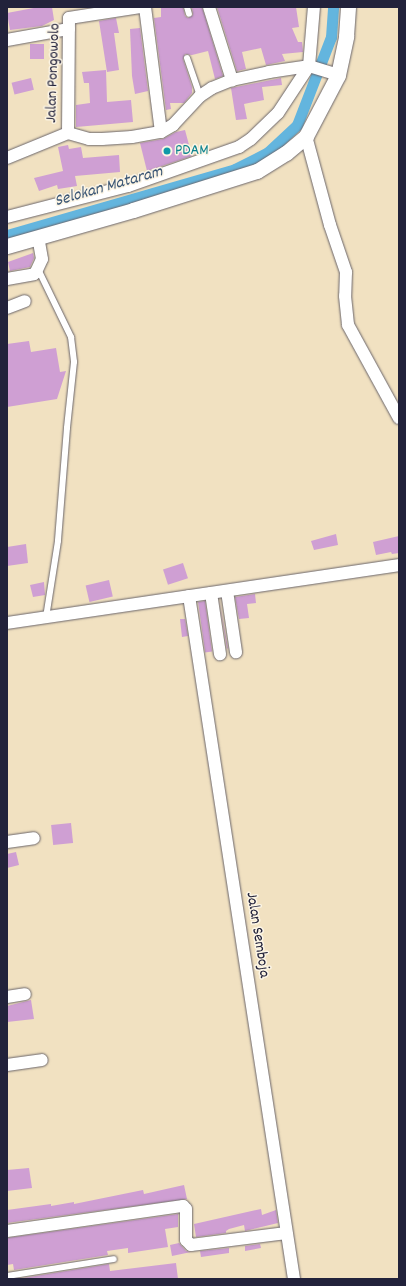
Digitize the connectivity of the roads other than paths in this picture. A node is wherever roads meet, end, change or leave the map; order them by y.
1 (140, 7) edge
2 (145, 7) edge
3 (187, 7) edge
4 (209, 7) edge
5 (314, 7) edge
6 (348, 7) edge
7 (98, 10) edge
8 (190, 14) dead end
9 (68, 18) edge
10 (7, 40) edge
11 (187, 58) dead end
12 (313, 68) junction
13 (334, 74) junction
14 (232, 80) junction
15 (200, 96) junction
16 (161, 132) junction
17 (68, 133) junction
18 (306, 136) junction
19 (7, 158) edge
20 (7, 217) edge
21 (38, 237) junction
22 (7, 246) edge
23 (38, 269) junction
24 (7, 278) edge
25 (25, 301) dead end
26 (7, 308) edge
27 (399, 418) edge
28 (399, 565) edge
29 (227, 591) junction
30 (211, 593) junction
31 (189, 596) junction
32 (46, 618) junction
33 (7, 623) edge
34 (236, 652) dead end
35 (220, 654) dead end
36 (34, 838) dead end
37 (7, 842) edge
38 (25, 994) dead end
39 (7, 997) edge
40 (42, 1060) dead end
41 (7, 1065) edge
42 (7, 1230) edge
43 (286, 1233) junction
44 (114, 1259) dead end
45 (7, 1276) edge
46 (294, 1279) edge

1 - 7 street, Jalan Pongowolo
2 - 16 street
3 - 8 lane
4 - 14 street
5 - 12 street
6 - 13 street
7 - 9 street, Jalan Pongowolo
9 - 10 street
9 - 17 street, Jalan Pongowolo
11 - 15 lane
12 - 13 street
12 - 14 street
12 - 20 street
13 - 18 street
14 - 15 street
15 - 16 street
16 - 17 street
17 - 19 street, Jalan Pongowolo
18 - 21 street
18 - 27 street
21 - 22 street
21 - 23 street
23 - 24 street
23 - 32 lane
25 - 26 street
28 - 29 street
29 - 30 street
29 - 34 street
30 - 31 street
30 - 35 street
31 - 32 street
31 - 43 street, Jalan Semboja
32 - 33 street
36 - 37 street
38 - 39 street
40 - 41 street
42 - 43 street
43 - 46 street, Jalan Semboja
44 - 45 lane

